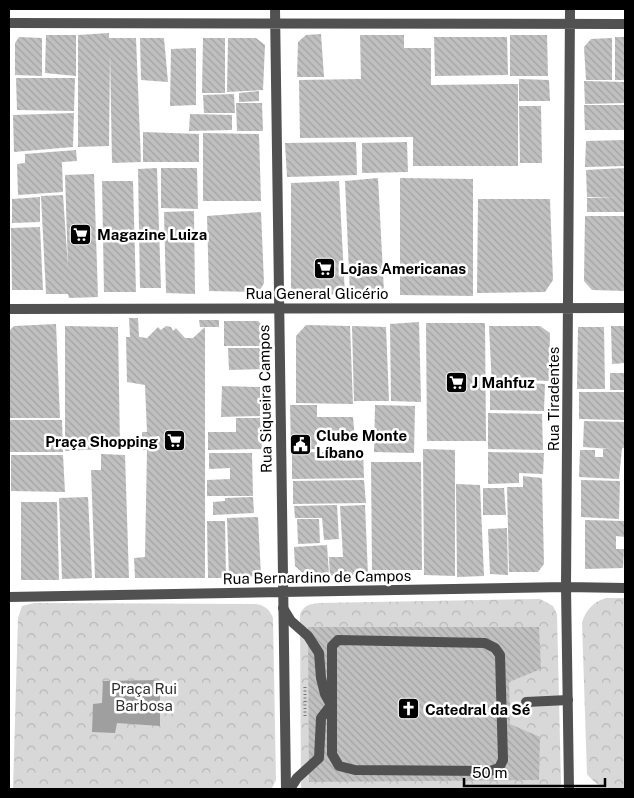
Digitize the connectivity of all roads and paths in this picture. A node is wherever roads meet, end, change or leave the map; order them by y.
1 (275, 9) edge
2 (570, 9) edge
3 (9, 23) edge
4 (570, 23) junction
5 (275, 24) junction
6 (625, 24) edge
7 (278, 308) junction
8 (568, 308) junction
9 (625, 308) edge
10 (9, 309) edge
11 (566, 587) junction
12 (625, 588) edge
13 (283, 592) junction
14 (9, 597) edge
15 (282, 608) junction
16 (306, 687) dead end
17 (568, 700) junction
18 (526, 702) dead end
19 (331, 706) junction
20 (305, 709) dead end
21 (288, 789) edge
22 (569, 789) edge

1 - 5 street, Rua Siqueira Campos
2 - 4 street, Rua Tiradentes
3 - 5 street
4 - 5 street
4 - 6 street
4 - 8 street, Rua Tiradentes
5 - 7 street, Rua Siqueira Campos
7 - 8 street, Rua General Glicério
7 - 10 street, Rua General Glicério
7 - 13 street, Rua Siqueira Campos
8 - 9 street, Rua General Glicério
8 - 11 street, Rua Tiradentes
11 - 12 street, Rua Bernardino de Campos
11 - 13 street, Rua Bernardino de Campos
11 - 17 street, Rua Tiradentes
13 - 14 street, Rua Bernardino de Campos
13 - 15 street, Rua Siqueira Campos
15 - 19 street
15 - 21 street, Rua Siqueira Campos
16 - 20 path
17 - 18 street
17 - 22 street, Rua Tiradentes
19 - 19 street
19 - 21 street

